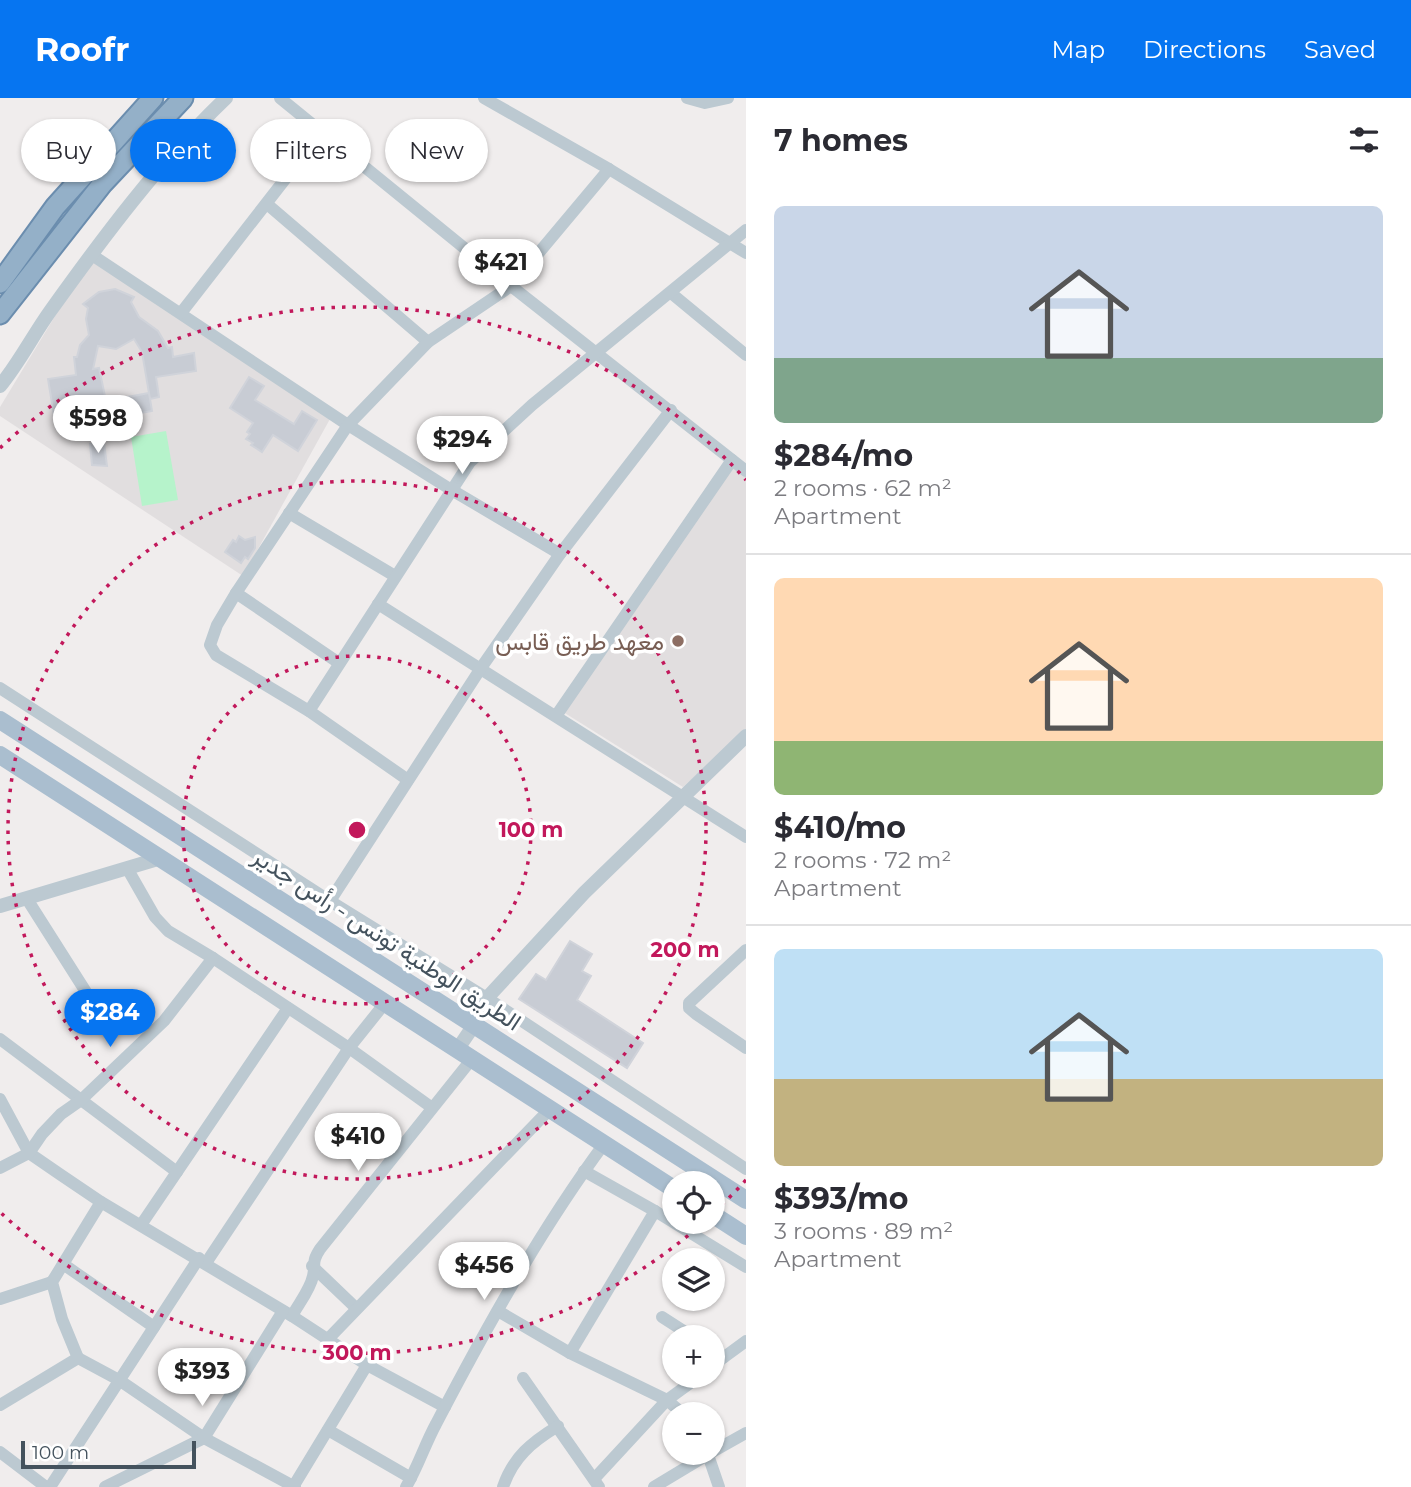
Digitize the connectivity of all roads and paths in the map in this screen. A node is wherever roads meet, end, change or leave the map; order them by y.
1 (153, 98) edge
2 (183, 98) edge
3 (226, 98) edge
4 (280, 98) edge
5 (484, 98) edge
6 (687, 98) edge
7 (728, 98) edge
8 (305, 119) edge
9 (609, 169) junction
10 (371, 173) edge
11 (284, 182) edge
12 (267, 204) junction
13 (746, 230) edge
14 (731, 243) junction
15 (746, 253) edge
16 (92, 255) junction
17 (0, 283) edge
18 (511, 286) junction
19 (671, 293) junction
20 (181, 313) junction
21 (0, 314) edge
22 (428, 342) junction
23 (596, 353) junction
24 (746, 355) edge
25 (2, 382) edge
26 (671, 410) junction
27 (348, 425) junction
28 (732, 460) junction
29 (746, 471) edge
30 (450, 489) junction
31 (289, 513) junction
32 (560, 554) junction
33 (395, 576) junction
34 (236, 593) junction
35 (378, 604) junction
36 (340, 663) junction
37 (481, 667) junction
38 (0, 688) edge
39 (309, 711) junction
40 (556, 716) junction
41 (0, 720) edge
42 (746, 736) edge
43 (0, 755) edge
44 (408, 779) junction
45 (683, 799) junction
46 (746, 837) edge
47 (161, 858) junction
48 (127, 868) junction
49 (27, 898) junction
50 (330, 901) junction
51 (1, 904) edge
52 (746, 950) edge
53 (213, 958) junction
54 (86, 992) dead end
55 (488, 998) junction
56 (385, 1003) junction
57 (288, 1008) junction
58 (474, 1025) junction
59 (0, 1039) edge
60 (349, 1048) junction
61 (746, 1048) edge
62 (464, 1055) junction
63 (0, 1099) edge
64 (81, 1100) junction
65 (431, 1107) junction
66 (550, 1109) junction
67 (604, 1144) junction
68 (30, 1153) junction
69 (0, 1168) edge
70 (746, 1169) edge
71 (584, 1171) junction
72 (177, 1172) junction
73 (662, 1181) edge
74 (746, 1200) edge
75 (101, 1202) junction
76 (655, 1211) junction
77 (725, 1222) edge
78 (141, 1224) junction
79 (746, 1236) edge
80 (202, 1261) junction
81 (63, 1264) junction
82 (312, 1266) junction
83 (746, 1268) edge
84 (52, 1282) junction
85 (0, 1299) edge
86 (356, 1308) junction
87 (498, 1311) junction
88 (287, 1313) junction
89 (662, 1317) dead end
90 (674, 1325) edge
91 (154, 1327) junction
92 (328, 1339) junction
93 (746, 1341) edge
94 (570, 1353) junction
95 (725, 1356) edge
96 (78, 1358) junction
97 (367, 1365) junction
98 (523, 1378) dead end
99 (120, 1380) junction
100 (684, 1388) edge
101 (667, 1400) junction
102 (669, 1402) edge
103 (0, 1405) edge
104 (445, 1407) junction
105 (558, 1426) junction
106 (328, 1430) junction
107 (746, 1433) edge
108 (204, 1437) junction
109 (725, 1445) edge
110 (0, 1452) edge
111 (690, 1465) edge
112 (713, 1465) edge
113 (409, 1483) edge
114 (596, 1483) edge
115 (48, 1487) edge
116 (105, 1487) edge
117 (294, 1487) edge
118 (503, 1487) edge
119 (654, 1487) edge
120 (719, 1487) edge

1 - 17 highway
2 - 21 highway
3 - 16 street
4 - 8 street
5 - 9 street
6 - 7 street
9 - 14 street
9 - 18 street
10 - 18 street
11 - 12 street
12 - 20 street
12 - 22 street
13 - 14 street
14 - 15 street
14 - 19 street
16 - 20 street
16 - 25 street
18 - 22 street
18 - 23 street
19 - 23 street
19 - 24 street
20 - 27 street
22 - 27 street
23 - 26 street
23 - 30 street
26 - 28 street
26 - 32 street
27 - 30 street
27 - 31 street
28 - 29 street
28 - 40 street
30 - 32 street
30 - 33 street
31 - 33 street
31 - 34 street
32 - 37 street
33 - 35 street
34 - 36 street
34 - 39 street
35 - 36 street
35 - 37 street
36 - 39 street
37 - 40 street
37 - 44 street
38 - 50 street
39 - 44 street
40 - 45 street
41 - 58 main road, الطريق الوطنية تونس - رأس جدير
42 - 45 street
43 - 47 main road
44 - 50 street
45 - 46 street
45 - 55 street
47 - 48 street
47 - 56 main road
48 - 49 street
48 - 53 street
49 - 51 street
49 - 54 street
50 - 55 street
52 - 61 street
53 - 57 street
53 - 64 street
55 - 58 street
55 - 70 street
56 - 60 street
56 - 62 main road
57 - 60 street
57 - 72 street
58 - 62 street
58 - 74 main road, الطريق الوطنية تونس - رأس جدير
59 - 64 street
60 - 65 street
60 - 80 street
62 - 65 street
62 - 66 main road
63 - 68 street
64 - 68 street
64 - 72 street
65 - 82 street
66 - 67 main road
66 - 86 street
67 - 71 street
67 - 73 main road
68 - 69 street
68 - 75 street
71 - 76 street
71 - 87 street
72 - 78 street
75 - 78 street
75 - 81 street
76 - 83 street
76 - 94 street
77 - 79 main road
78 - 80 street
80 - 88 street
80 - 91 street
81 - 84 street
81 - 91 street
82 - 86 street
82 - 88 street
84 - 85 street
84 - 96 street
86 - 92 street
87 - 94 street
87 - 104 street
88 - 92 street
88 - 108 street
89 - 90 street
91 - 99 street
92 - 97 street
93 - 95 street
94 - 101 street
96 - 99 street
96 - 103 street
97 - 104 street
97 - 106 street
98 - 105 street
99 - 108 street
99 - 115 street
100 - 101 street
101 - 102 street
101 - 114 street
104 - 113 street
105 - 114 street
105 - 118 street
106 - 113 street
106 - 117 street
107 - 109 street
108 - 116 street
108 - 117 street
110 - 115 street
111 - 119 street
112 - 120 street

